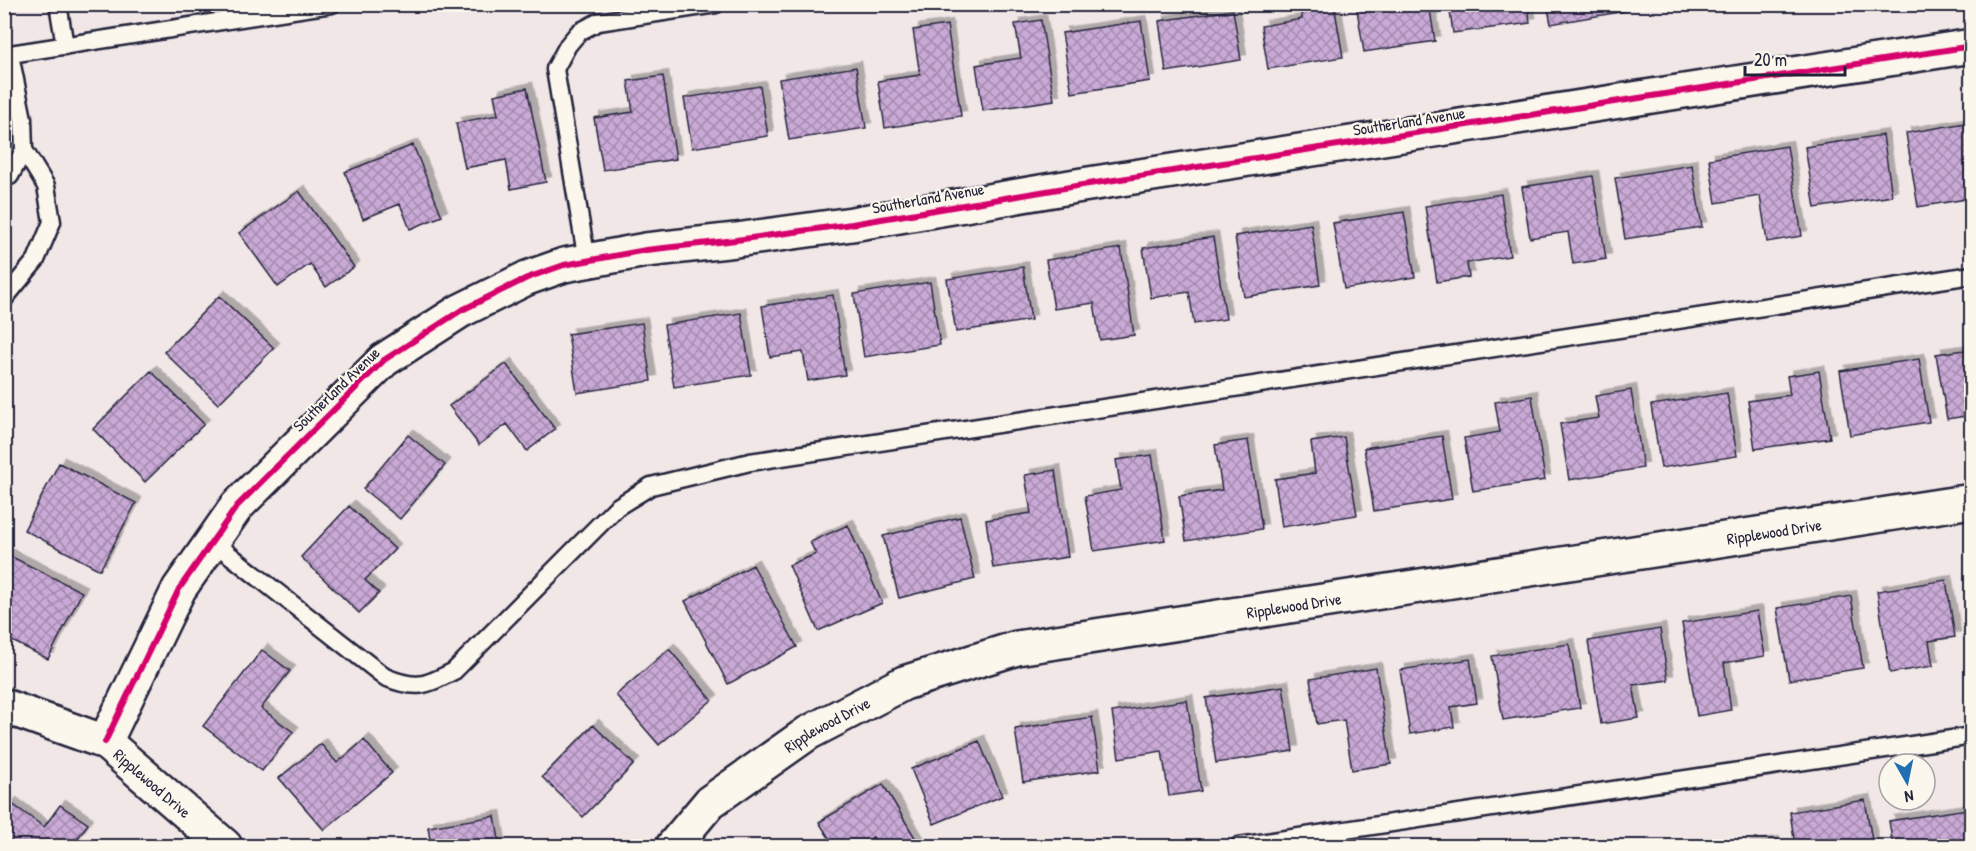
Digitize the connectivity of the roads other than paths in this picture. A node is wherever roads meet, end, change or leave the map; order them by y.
1 (58, 4) edge
2 (332, 4) edge
3 (716, 4) edge
4 (65, 46) junction
5 (1971, 46) edge
6 (7, 55) edge
7 (24, 150) junction
8 (4, 178) edge
9 (587, 261) junction
10 (1971, 275) edge
11 (4, 299) edge
12 (1971, 501) edge
13 (213, 542) junction
14 (4, 706) edge
15 (1971, 736) edge
16 (105, 742) junction
17 (225, 846) edge
18 (673, 846) edge
19 (1239, 846) edge

1 - 4 lane
2 - 4 lane
3 - 9 lane
4 - 6 lane
5 - 9 street, Southerland Avenue
6 - 7 lane
7 - 8 lane
7 - 11 lane
9 - 13 street, Southerland Avenue
10 - 13 lane
12 - 18 street, Ripplewood Drive
13 - 16 street, Southerland Avenue
14 - 16 street, Ripplewood Drive
15 - 19 lane
16 - 17 street, Ripplewood Drive

